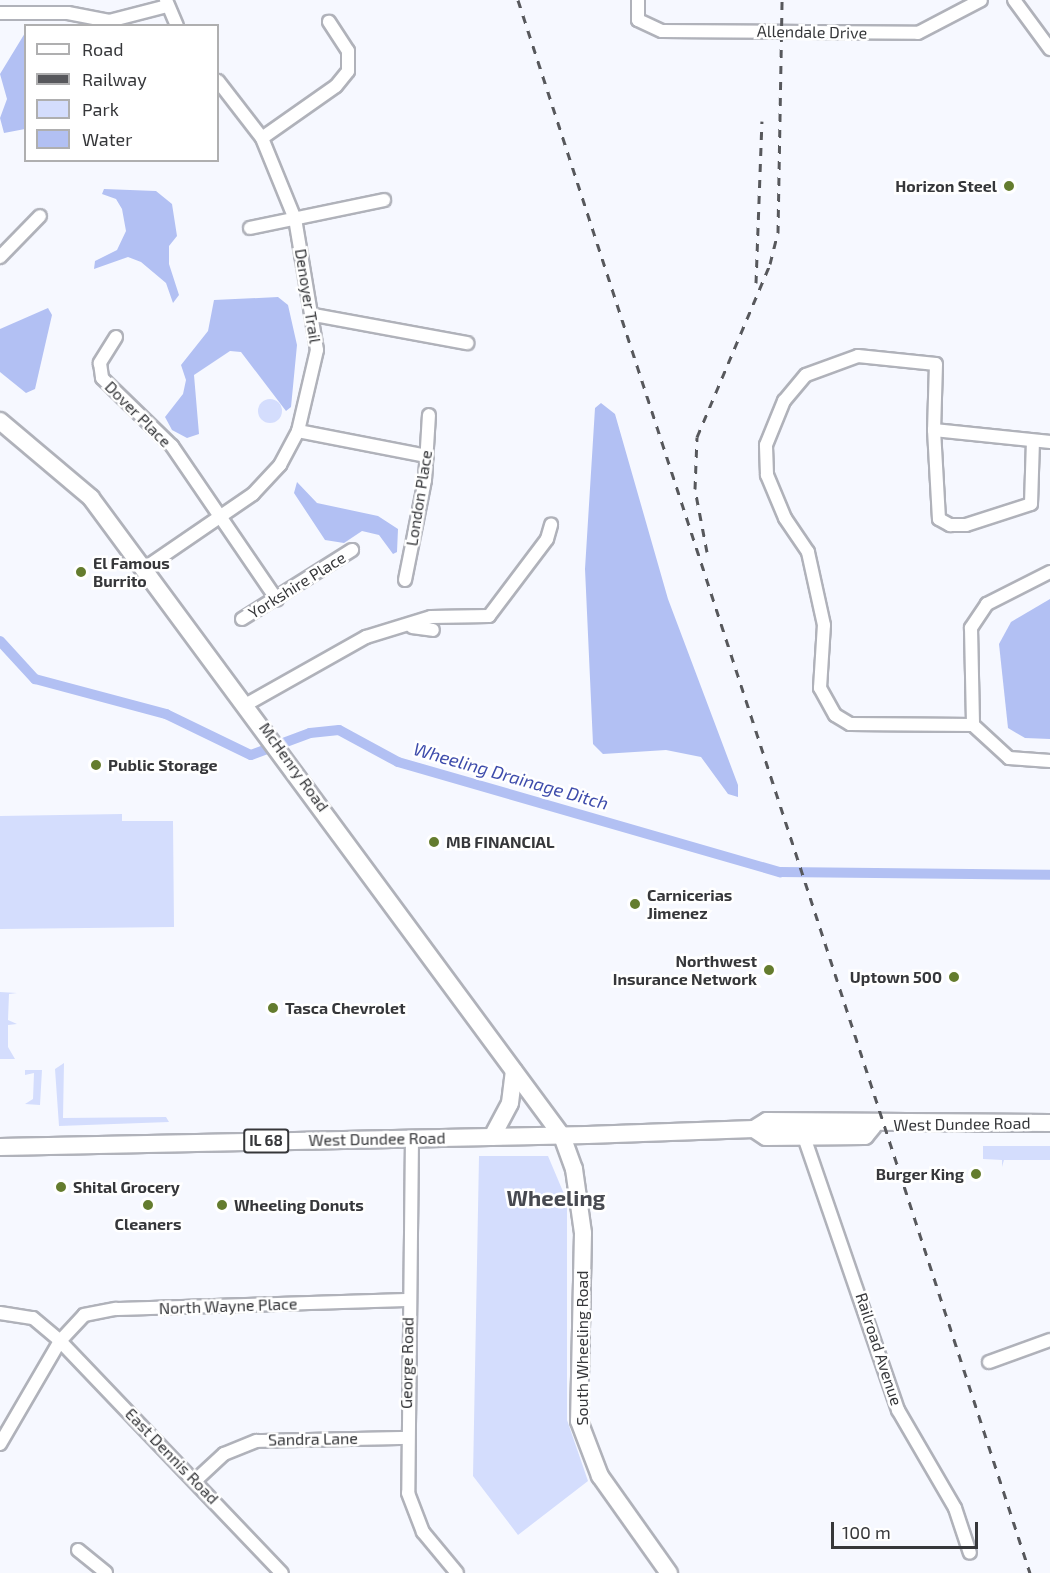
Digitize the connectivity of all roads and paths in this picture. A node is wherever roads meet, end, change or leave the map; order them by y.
1 (639, 0) edge
2 (981, 0) edge
3 (1014, 0) edge
4 (166, 3) edge
5 (0, 13) edge
6 (329, 22) dead end
7 (176, 24) edge
8 (1050, 49) edge
9 (219, 87) edge
10 (262, 138) junction
11 (384, 200) dead end
12 (40, 216) dead end
13 (295, 219) junction
14 (250, 228) dead end
15 (0, 256) edge
16 (314, 315) junction
17 (116, 337) dead end
18 (467, 343) dead end
19 (429, 415) dead end
20 (0, 421) edge
21 (934, 430) junction
22 (298, 431) junction
23 (1033, 441) junction
24 (1050, 442) edge
25 (427, 456) junction
26 (218, 519) junction
27 (551, 525) dead end
28 (352, 550) dead end
29 (145, 568) junction
30 (1050, 572) edge
31 (405, 580) dead end
32 (277, 600) junction
33 (242, 620) dead end
34 (412, 627) junction
35 (433, 630) dead end
36 (247, 704) junction
37 (973, 725) junction
38 (1050, 761) edge
39 (514, 1071) junction
40 (1050, 1123) edge
41 (873, 1126) junction
42 (754, 1129) junction
43 (562, 1136) junction
44 (492, 1137) junction
45 (804, 1137) junction
46 (412, 1138) junction
47 (0, 1147) edge
48 (408, 1300) junction
49 (0, 1313) edge
50 (1050, 1340) edge
51 (60, 1341) junction
52 (989, 1362) dead end
53 (406, 1438) junction
54 (0, 1444) edge
55 (196, 1479) junction
56 (78, 1551) dead end
57 (970, 1553) dead end
58 (276, 1571) edge
59 (106, 1573) edge
60 (457, 1573) edge
61 (669, 1573) edge

1 - 2 street, Allendale Drive
3 - 8 street
4 - 5 street
4 - 7 street
6 - 10 street
9 - 10 street, Denoyer Trail
10 - 13 street, Denoyer Trail
11 - 13 street
12 - 15 street
13 - 14 street
13 - 16 street, Denoyer Trail
16 - 18 street
16 - 22 street, Denoyer Trail
17 - 26 street, Dover Place
19 - 25 street, London Place
20 - 29 main road, McHenry Road
21 - 23 street
21 - 23 street
21 - 37 street
22 - 25 street
22 - 26 street, Denoyer Trail
23 - 24 street
25 - 31 street, London Place
26 - 29 street, Denoyer Trail
26 - 32 street, Dover Place
27 - 34 street
28 - 32 street, Yorkshire Place
29 - 36 main road, McHenry Road
30 - 37 street
32 - 33 street, Yorkshire Place
34 - 35 street
34 - 36 street
36 - 39 main road, McHenry Road
37 - 38 street
39 - 43 main road, McHenry Road
39 - 44 main road
40 - 41 main road, West Dundee Road / IL 68
41 - 42 main road, West Dundee Road / IL 68
41 - 45 main road, West Dundee Road / IL 68
42 - 43 main road, West Dundee Road / IL 68
42 - 45 main road, West Dundee Road / IL 68
43 - 44 main road, West Dundee Road / IL 68
43 - 61 main road, South Wheeling Road
44 - 46 main road, West Dundee Road / IL 68
45 - 57 street, Railroad Avenue
46 - 47 main road, West Dundee Road / IL 68
46 - 48 street, George Road
48 - 51 street, North Wayne Place
48 - 53 street, George Road
49 - 51 street, East Dennis Road
50 - 52 street
51 - 54 street, North Wayne Place
51 - 55 street, East Dennis Road
53 - 55 street, Sandra Lane
53 - 60 street, George Road
55 - 58 street, East Dennis Road
56 - 59 street

